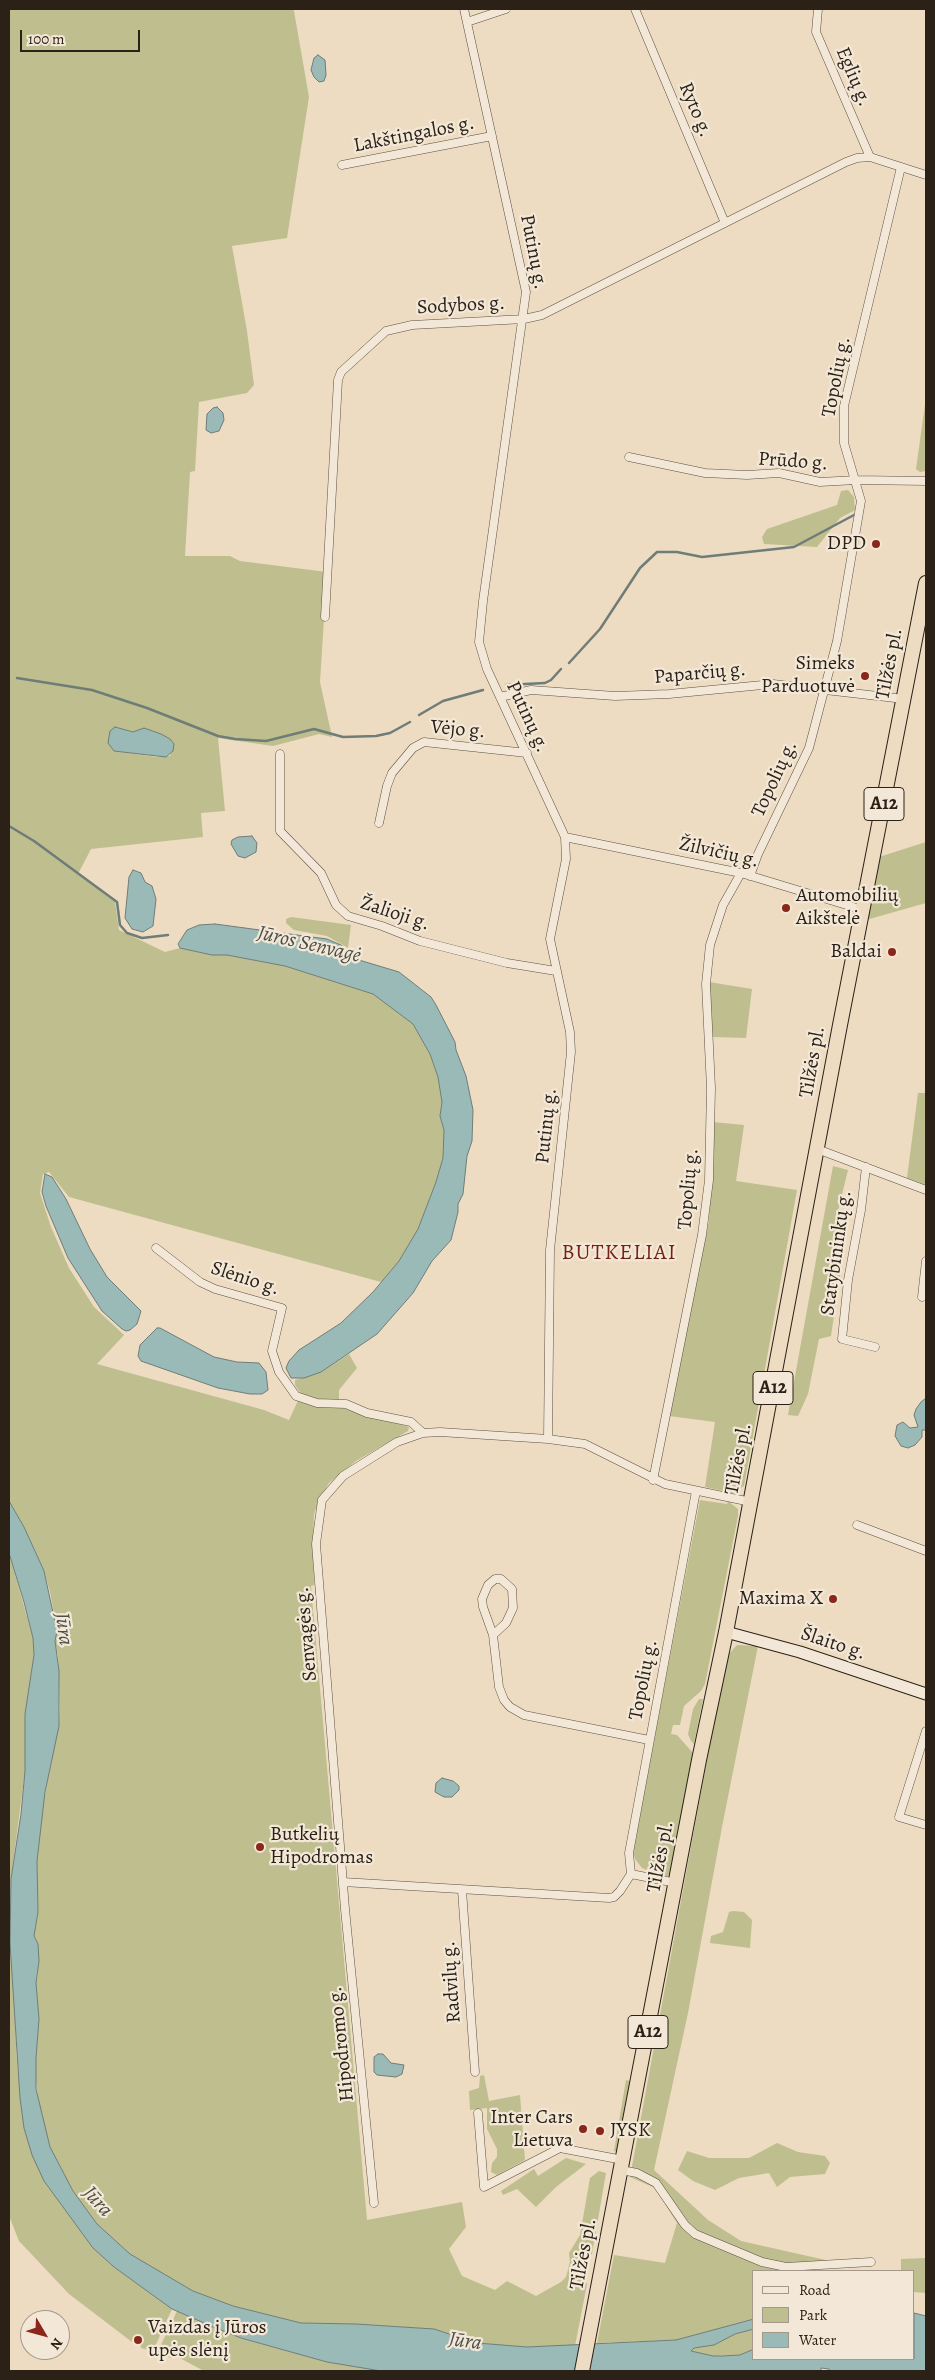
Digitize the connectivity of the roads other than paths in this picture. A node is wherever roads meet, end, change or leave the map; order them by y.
1 (464, 9) edge
2 (506, 9) edge
3 (635, 9) edge
4 (818, 9) edge
5 (467, 22) junction
6 (492, 136) junction
7 (870, 157) junction
8 (342, 165) dead end
9 (901, 167) junction
10 (926, 175) edge
11 (725, 223) junction
12 (524, 319) junction
13 (629, 457) dead end
14 (856, 480) junction
15 (926, 481) edge
16 (926, 583) edge
17 (325, 617) dead end
18 (825, 689) junction
19 (500, 698) junction
20 (904, 699) junction
21 (527, 753) junction
22 (280, 754) dead end
23 (379, 823) dead end
24 (565, 838) junction
25 (742, 873) junction
26 (750, 876) junction
27 (863, 910) junction
28 (556, 970) junction
29 (817, 1149) junction
30 (866, 1167) junction
31 (926, 1190) edge
32 (156, 1248) dead end
33 (926, 1261) edge
34 (922, 1296) dead end
35 (875, 1347) dead end
36 (424, 1433) junction
37 (548, 1439) junction
38 (653, 1480) junction
39 (696, 1491) junction
40 (751, 1502) junction
41 (857, 1525) dead end
42 (926, 1551) edge
43 (726, 1632) junction
44 (493, 1635) junction
45 (926, 1694) edge
46 (926, 1730) edge
47 (650, 1740) junction
48 (926, 1826) edge
49 (631, 1874) junction
50 (343, 1882) junction
51 (676, 1883) junction
52 (462, 1890) junction
53 (475, 2072) dead end
54 (478, 2113) dead end
55 (622, 2165) junction
56 (374, 2203) dead end
57 (871, 2262) dead end
58 (582, 2371) edge

1 - 5 street, Putinų g.
2 - 5 street
3 - 11 street, Ryto g.
4 - 7 street, Eglių g.
5 - 6 street, Putinų g.
6 - 8 street, Lakštingalos g.
6 - 12 street, Putinų g.
7 - 9 street, Sodybos g.
7 - 11 street, Sodybos g.
9 - 10 street, Sodybos g.
9 - 14 street, Topolių g.
11 - 12 street, Sodybos g.
12 - 17 street, Sodybos g.
12 - 19 street, Putinų g.
13 - 14 street, Prūdo g.
14 - 15 street, Prūdo g.
14 - 18 street, Topolių g.
16 - 20 highway, Tilžės pl. / A12
18 - 19 street, Paparčių g.
18 - 20 street, Paparčių g.
18 - 26 street, Topolių g.
19 - 21 street, Putinų g.
20 - 27 highway, Tilžės pl. / A12
21 - 23 street, Vėjo g.
21 - 24 street, Putinų g.
22 - 28 street, Žalioji g.
24 - 25 street, Žilvičių g.
24 - 28 street, Putinų g.
25 - 26 street, Žilvičių g.
25 - 38 street, Topolių g.
26 - 27 street, Žilvičių g.
27 - 29 highway, Tilžės pl. / A12
28 - 37 street, Putinų g.
29 - 30 street
29 - 40 highway, Tilžės pl. / A12
30 - 31 street
30 - 35 street, Statybininkų g.
32 - 36 street, Slėnio g.
33 - 34 street
36 - 37 street, Senvagės g.
36 - 50 street, Senvagės g.
37 - 38 street, Senvagės g.
38 - 39 street, Senvagės g.
39 - 40 street, Senvagės g.
39 - 47 street, Topolių g.
40 - 43 highway, Tilžės pl. / A12
41 - 42 street
43 - 45 main road, Šlaito g.
43 - 51 highway, Tilžės pl. / A12
44 - 44 street
44 - 47 street
46 - 48 street
47 - 49 street, Topolių g.
49 - 51 street
49 - 52 street
50 - 52 street
50 - 56 street, Hipodromo g.
51 - 55 highway, Tilžės pl. / A12
52 - 53 street, Radvilų g.
54 - 55 street
55 - 57 street
55 - 58 highway, Tilžės pl. / A12

